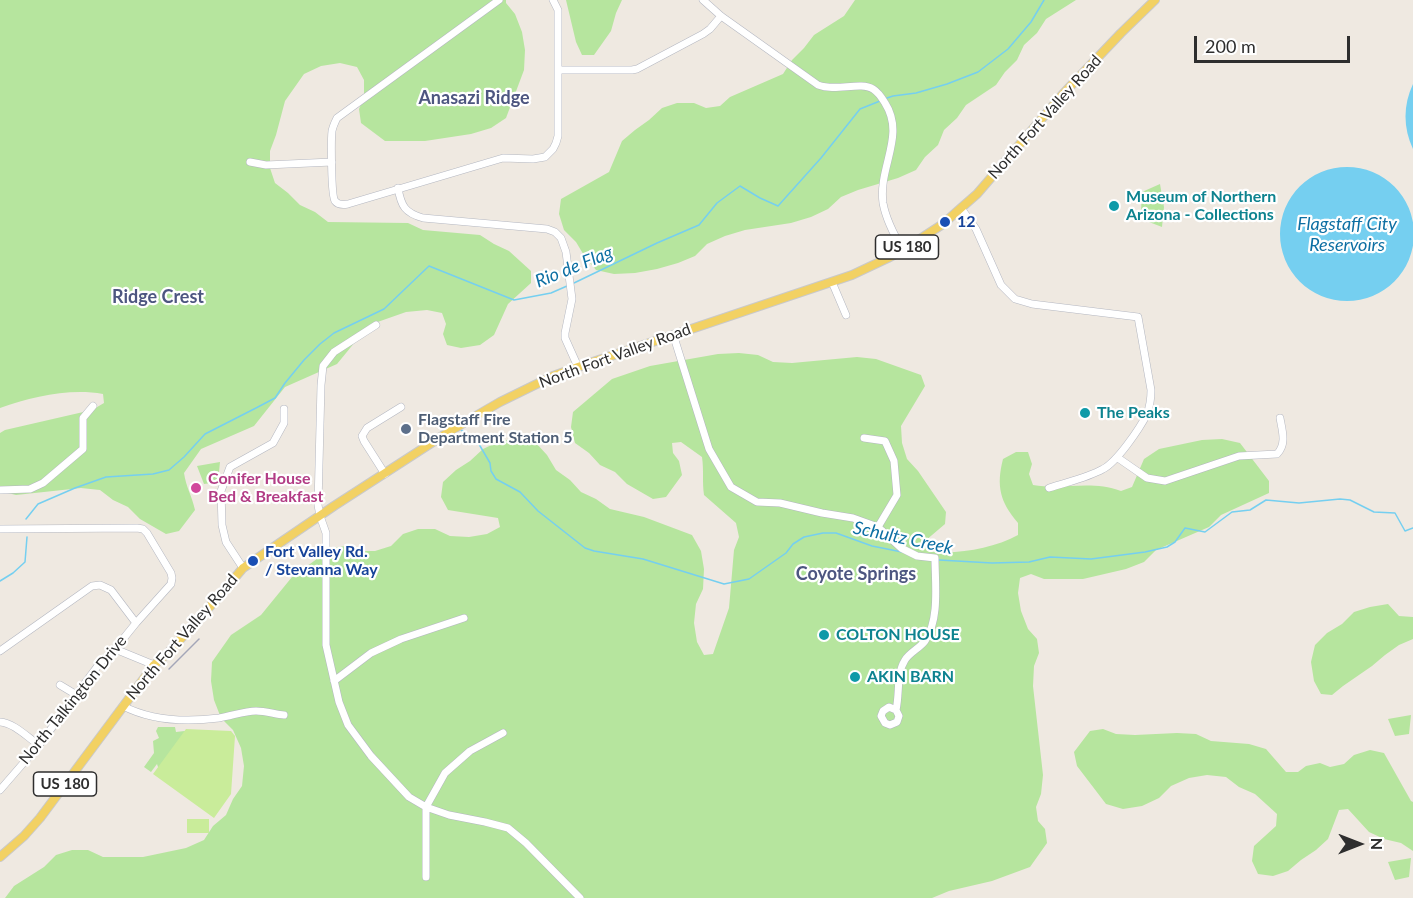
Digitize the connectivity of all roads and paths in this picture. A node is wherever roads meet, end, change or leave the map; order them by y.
1 (499, 0) edge
2 (553, 0) edge
3 (703, 0) edge
4 (1155, 0) edge
5 (721, 16) junction
6 (558, 70) junction
7 (250, 162) dead end
8 (332, 162) junction
9 (398, 188) junction
10 (961, 208) junction
11 (903, 250) junction
12 (832, 282) junction
13 (846, 315) dead end
14 (376, 325) dead end
15 (673, 334) junction
16 (578, 367) junction
17 (93, 406) dead end
18 (402, 406) dead end
19 (284, 409) dead end
20 (1280, 418) dead end
21 (864, 438) dead end
22 (1118, 458) junction
23 (385, 474) junction
24 (1049, 488) dead end
25 (0, 490) edge
26 (320, 516) junction
27 (878, 527) junction
28 (0, 529) edge
29 (243, 568) junction
30 (464, 618) dead end
31 (136, 623) junction
32 (115, 649) junction
33 (0, 651) edge
34 (154, 665) junction
35 (334, 681) junction
36 (60, 685) dead end
37 (75, 694) junction
38 (123, 706) junction
39 (896, 710) dead end
40 (284, 715) dead end
41 (0, 722) edge
42 (503, 733) dead end
43 (39, 745) junction
44 (0, 790) edge
45 (426, 807) junction
46 (0, 857) edge
47 (426, 877) dead end
48 (580, 898) edge

1 - 8 street
2 - 6 street
3 - 5 street
4 - 10 main road, North Fort Valley Road / US 180
5 - 6 street
5 - 11 street
6 - 9 street
7 - 8 street
8 - 9 street
9 - 16 street
10 - 11 main road, North Fort Valley Road / US 180
10 - 22 street
11 - 12 main road, North Fort Valley Road / US 180
12 - 13 street
12 - 15 main road, North Fort Valley Road / US 180
14 - 26 street
15 - 16 main road, North Fort Valley Road / US 180
15 - 27 street
16 - 23 main road, North Fort Valley Road / US 180
17 - 25 street
18 - 23 street
19 - 29 street
20 - 22 street
21 - 27 street
22 - 24 street
23 - 26 main road, North Fort Valley Road / US 180
26 - 29 main road, North Fort Valley Road / US 180
26 - 35 street
27 - 39 street
28 - 31 street, North Talkington Drive
29 - 34 main road, North Fort Valley Road / US 180
30 - 35 street
31 - 32 street, North Talkington Drive
31 - 33 street
32 - 34 street
32 - 37 street, North Talkington Drive
34 - 38 main road, North Fort Valley Road / US 180
35 - 45 street
36 - 37 street
37 - 43 street, North Talkington Drive
38 - 40 street
38 - 46 main road, North Fort Valley Road / US 180
41 - 43 street
42 - 45 street
43 - 44 street, North Talkington Drive
45 - 47 street
45 - 48 street

